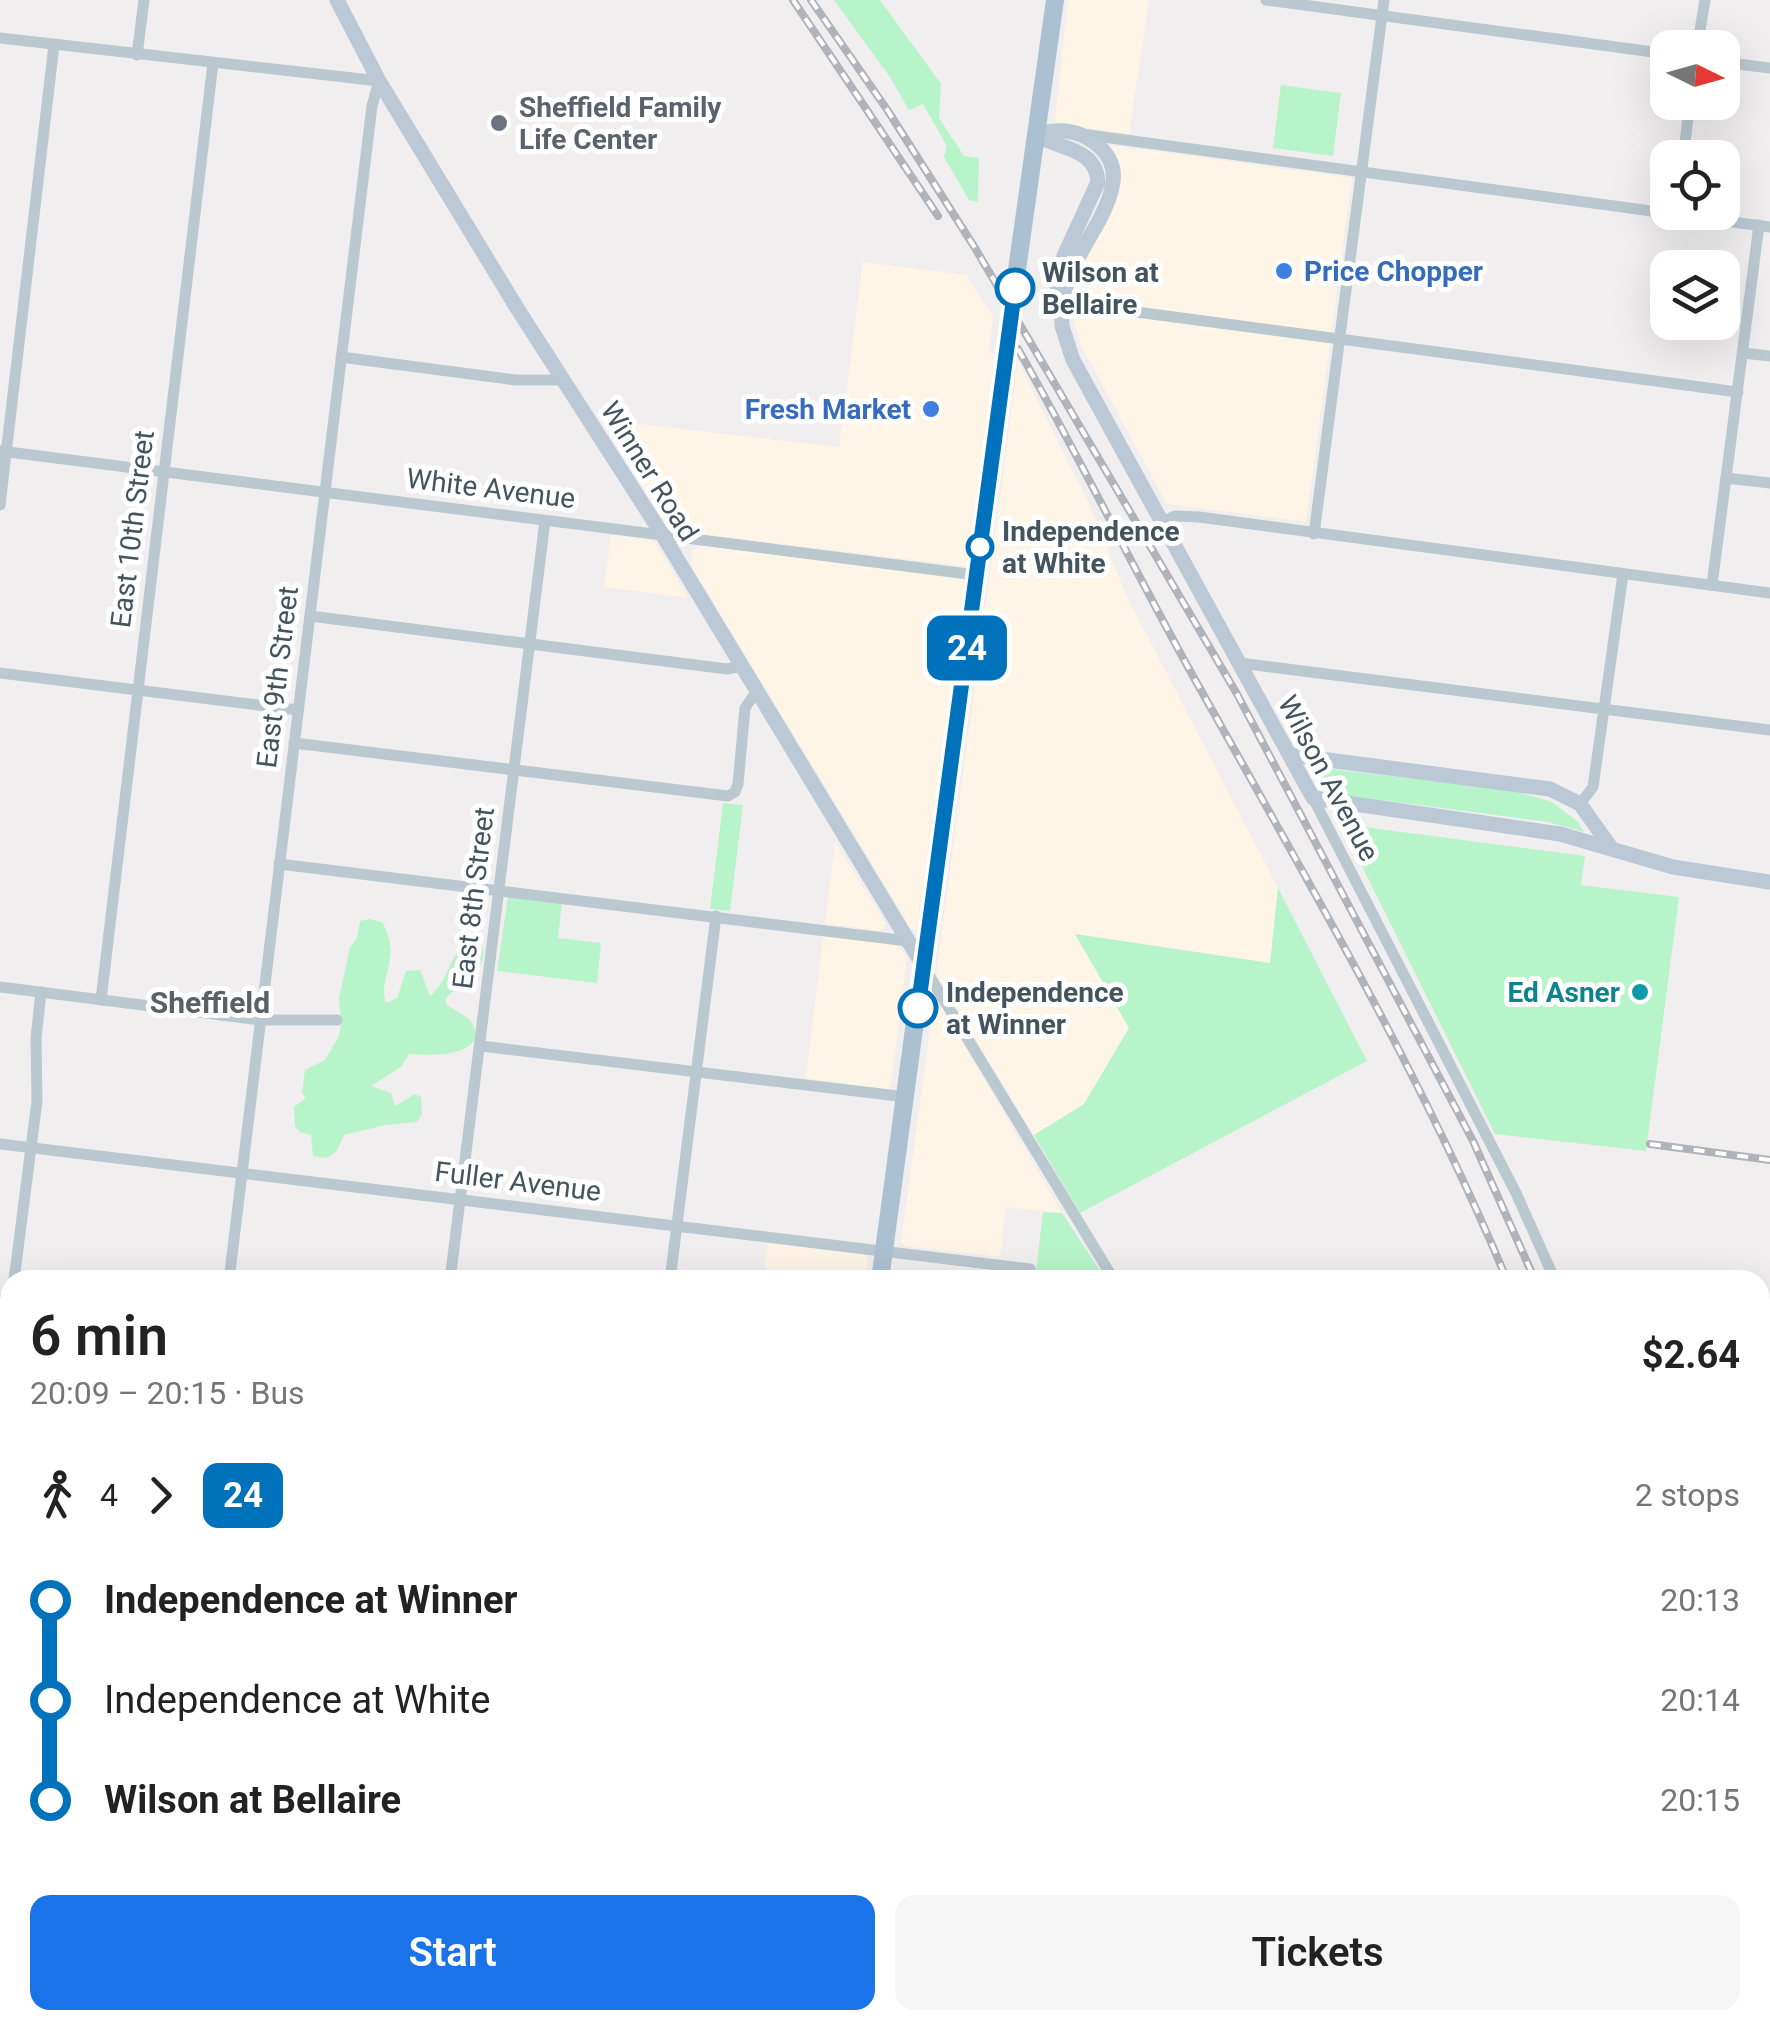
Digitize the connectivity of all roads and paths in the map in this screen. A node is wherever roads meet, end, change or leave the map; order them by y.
1 (144, 0) edge
2 (337, 0) edge
3 (1055, 0) edge
4 (1266, 0) edge
5 (1384, 0) edge
6 (1705, 0) edge
7 (1381, 15) junction
8 (1701, 30) edge
9 (0, 38) edge
10 (54, 45) junction
11 (1650, 52) edge
12 (137, 55) junction
13 (213, 63) junction
14 (1740, 64) edge
15 (1770, 68) edge
16 (379, 81) junction
17 (1035, 134) junction
18 (1080, 134) junction
19 (1360, 170) junction
20 (1650, 210) edge
21 (1740, 222) edge
22 (1765, 226) edge
23 (1014, 291) tunnel mouth
24 (1061, 302) junction
25 (1338, 340) junction
26 (1006, 350) tunnel mouth
27 (1744, 353) junction
28 (341, 356) junction
29 (1770, 356) edge
30 (563, 380) junction
31 (1738, 392) junction
32 (3, 451) edge
33 (164, 473) junction
34 (1726, 478) junction
35 (1770, 484) edge
36 (325, 492) junction
37 (0, 505) edge
38 (544, 520) junction
39 (1162, 522) junction
40 (662, 534) junction
41 (1314, 534) junction
42 (1623, 574) junction
43 (976, 575) junction
44 (1712, 585) junction
45 (1770, 592) edge
46 (310, 616) junction
47 (528, 644) junction
48 (1240, 663) junction
49 (742, 666) junction
50 (0, 673) edge
51 (138, 690) junction
52 (756, 692) junction
53 (1605, 709) junction
54 (298, 710) junction
55 (1770, 730) edge
56 (294, 743) junction
57 (1290, 755) junction
58 (513, 769) junction
59 (1313, 798) junction
60 (1580, 804) junction
61 (1612, 849) junction
62 (280, 864) junction
63 (1770, 882) edge
64 (500, 890) junction
65 (716, 916) junction
66 (908, 940) junction
67 (924, 967) junction
68 (0, 987) edge
69 (41, 992) junction
70 (101, 1000) junction
71 (260, 1020) junction
72 (336, 1020) dead end
73 (481, 1046) junction
74 (696, 1072) junction
75 (906, 1097) junction
76 (0, 1144) edge
77 (32, 1148) junction
78 (242, 1174) junction
79 (460, 1200) junction
80 (676, 1225) junction
81 (884, 1250) junction
82 (15, 1270) edge
83 (230, 1270) edge
84 (451, 1270) edge
85 (671, 1270) edge
86 (881, 1270) edge
87 (1005, 1270) edge
88 (1108, 1270) edge
89 (1549, 1270) edge

1 - 12 street
2 - 16 main road, Winner Road
3 - 17 main road
4 - 7 street
5 - 7 street
6 - 8 street
7 - 11 street
7 - 19 street
9 - 10 street
10 - 12 street
10 - 32 street
12 - 13 street
13 - 16 street
13 - 33 street, East 10th Street
14 - 15 street
16 - 28 street, East 9th Street
16 - 30 main road, Winner Road
17 - 18 main road
17 - 23 main road
17 - 24 main road, Wilson Avenue
18 - 19 street
18 - 24 main road
19 - 20 street
19 - 25 street
21 - 22 street
22 - 27 street
24 - 25 street
24 - 39 main road, Wilson Avenue
25 - 31 street
25 - 41 street
26 - 43 main road
27 - 29 street
27 - 31 street
28 - 30 street
28 - 36 street, East 9th Street
30 - 40 main road, Winner Road
31 - 34 street
32 - 33 street, White Avenue
32 - 37 street
33 - 36 street, White Avenue
33 - 51 street, East 10th Street
34 - 35 street
34 - 44 street
36 - 38 street, White Avenue
36 - 46 street, East 9th Street
38 - 40 street, White Avenue
38 - 47 street, East 8th Street
39 - 41 street
39 - 48 main road, Wilson Avenue
40 - 43 street, White Avenue
40 - 49 main road, Winner Road
41 - 42 street
42 - 44 street
42 - 53 street
43 - 67 main road
44 - 45 street
46 - 47 street
46 - 54 street, East 9th Street
47 - 49 street
47 - 58 street, East 8th Street
48 - 53 street
48 - 57 main road, Wilson Avenue
49 - 52 main road, Winner Road
50 - 51 street
51 - 54 street
51 - 70 street, East 10th Street
52 - 58 street
52 - 66 main road, Winner Road
53 - 55 street
53 - 60 street
54 - 56 street, East 9th Street
56 - 58 street
56 - 62 street, East 9th Street
57 - 59 main road, Wilson Avenue
57 - 60 main road
58 - 64 street, East 8th Street
59 - 61 main road
59 - 89 street, Wilson Avenue
60 - 61 main road
61 - 63 main road
62 - 64 street
62 - 71 street, East 9th Street
64 - 65 street
64 - 73 street, East 8th Street
65 - 66 street
65 - 74 street
66 - 67 main road, Winner Road
67 - 75 main road
67 - 88 street
68 - 69 street
69 - 70 street
69 - 77 street
70 - 71 street
71 - 72 street
71 - 78 street, East 9th Street
73 - 74 street
73 - 79 street, East 8th Street
74 - 75 street
74 - 80 street
75 - 81 main road
76 - 77 street, Fuller Avenue
77 - 78 street, Fuller Avenue
77 - 82 street
78 - 79 street, Fuller Avenue
78 - 83 street, East 9th Street
79 - 80 street, Fuller Avenue
79 - 84 street, East 8th Street
80 - 81 street, Fuller Avenue
80 - 85 street
81 - 86 main road
81 - 87 street, Fuller Avenue

